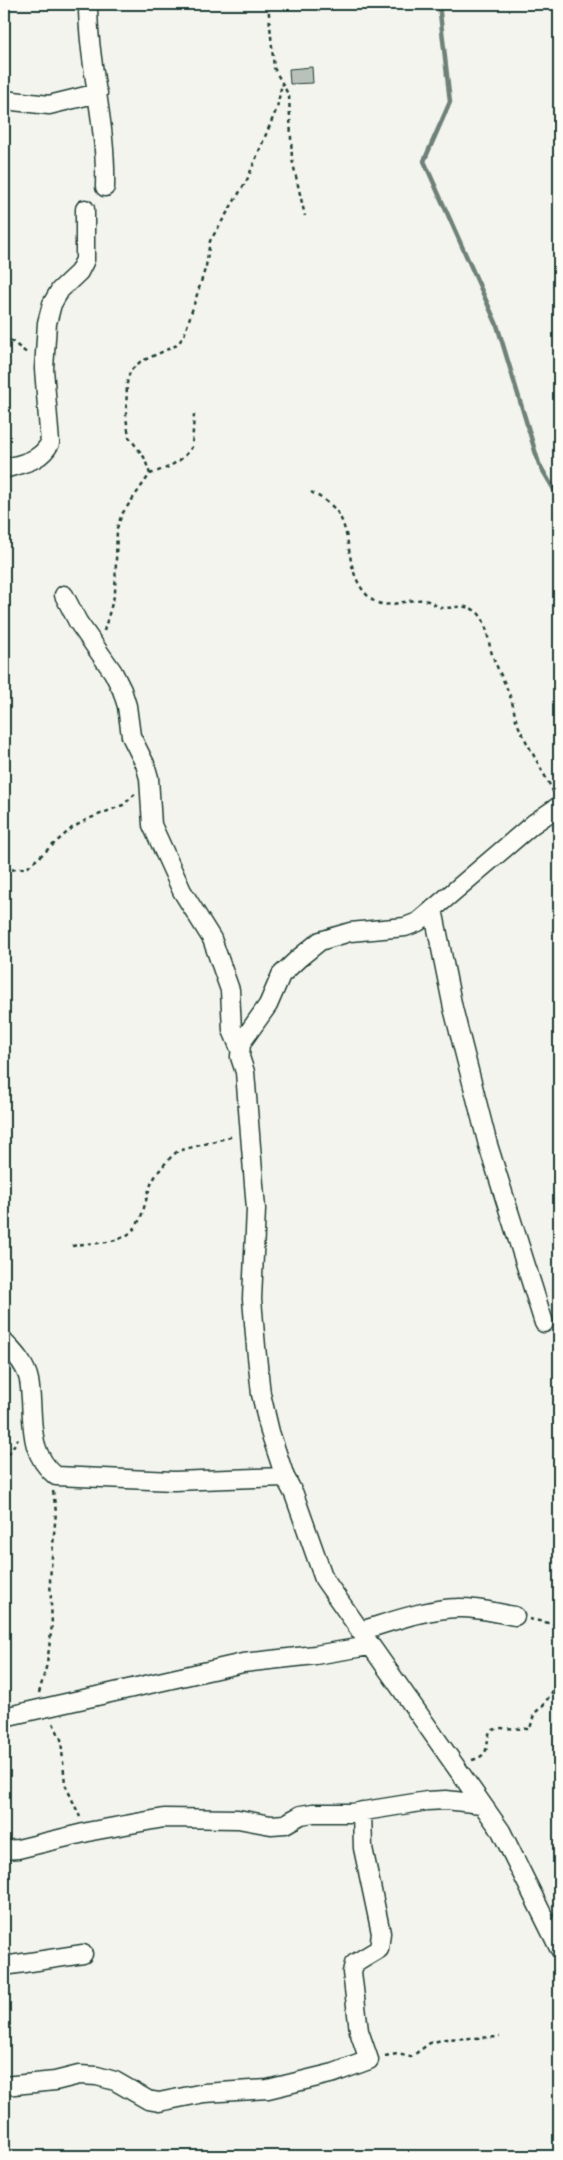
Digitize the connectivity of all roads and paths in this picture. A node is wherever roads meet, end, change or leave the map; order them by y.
1 (88, 4) edge
2 (268, 4) edge
3 (282, 83) junction
4 (98, 93) junction
5 (4, 100) edge
6 (105, 187) dead end
7 (85, 210) dead end
8 (305, 216) dead end
9 (4, 335) edge
10 (44, 369) junction
11 (194, 414) dead end
12 (4, 469) edge
13 (150, 474) junction
14 (311, 492) dead end
15 (64, 595) dead end
16 (98, 647) junction
17 (149, 778) junction
18 (557, 800) edge
19 (4, 871) edge
20 (433, 909) junction
21 (240, 1048) junction
22 (250, 1132) junction
23 (72, 1246) dead end
24 (544, 1323) dead end
25 (4, 1342) edge
26 (51, 1472) junction
27 (285, 1477) junction
28 (515, 1616) joint
29 (559, 1625) edge
30 (360, 1631) junction
31 (369, 1646) junction
32 (559, 1682) edge
33 (41, 1708) junction
34 (4, 1717) edge
35 (454, 1765) junction
36 (481, 1804) junction
37 (362, 1811) junction
38 (86, 1833) junction
39 (4, 1850) edge
40 (559, 1948) edge
41 (84, 1954) dead end
42 (4, 1966) edge
43 (500, 2036) dead end
44 (368, 2060) junction
45 (4, 2086) edge

1 - 4 street
2 - 3 path
3 - 8 path
3 - 13 path
4 - 5 street
4 - 6 street
7 - 10 street
9 - 10 path
10 - 12 street
11 - 13 path
13 - 16 path
14 - 18 path
15 - 16 street
16 - 17 street
17 - 19 path
17 - 21 street
18 - 20 street
20 - 21 street
20 - 24 street
21 - 22 street
22 - 23 path
22 - 27 street
25 - 26 street
26 - 27 street
26 - 33 path
27 - 30 street
28 - 29 path
28 - 30 street
30 - 31 street
31 - 33 street
31 - 35 street
32 - 35 path
33 - 34 street
33 - 38 path
35 - 36 street
36 - 37 street
36 - 40 street
37 - 38 street
37 - 44 street
38 - 39 street
41 - 42 street
43 - 44 path
44 - 45 street

